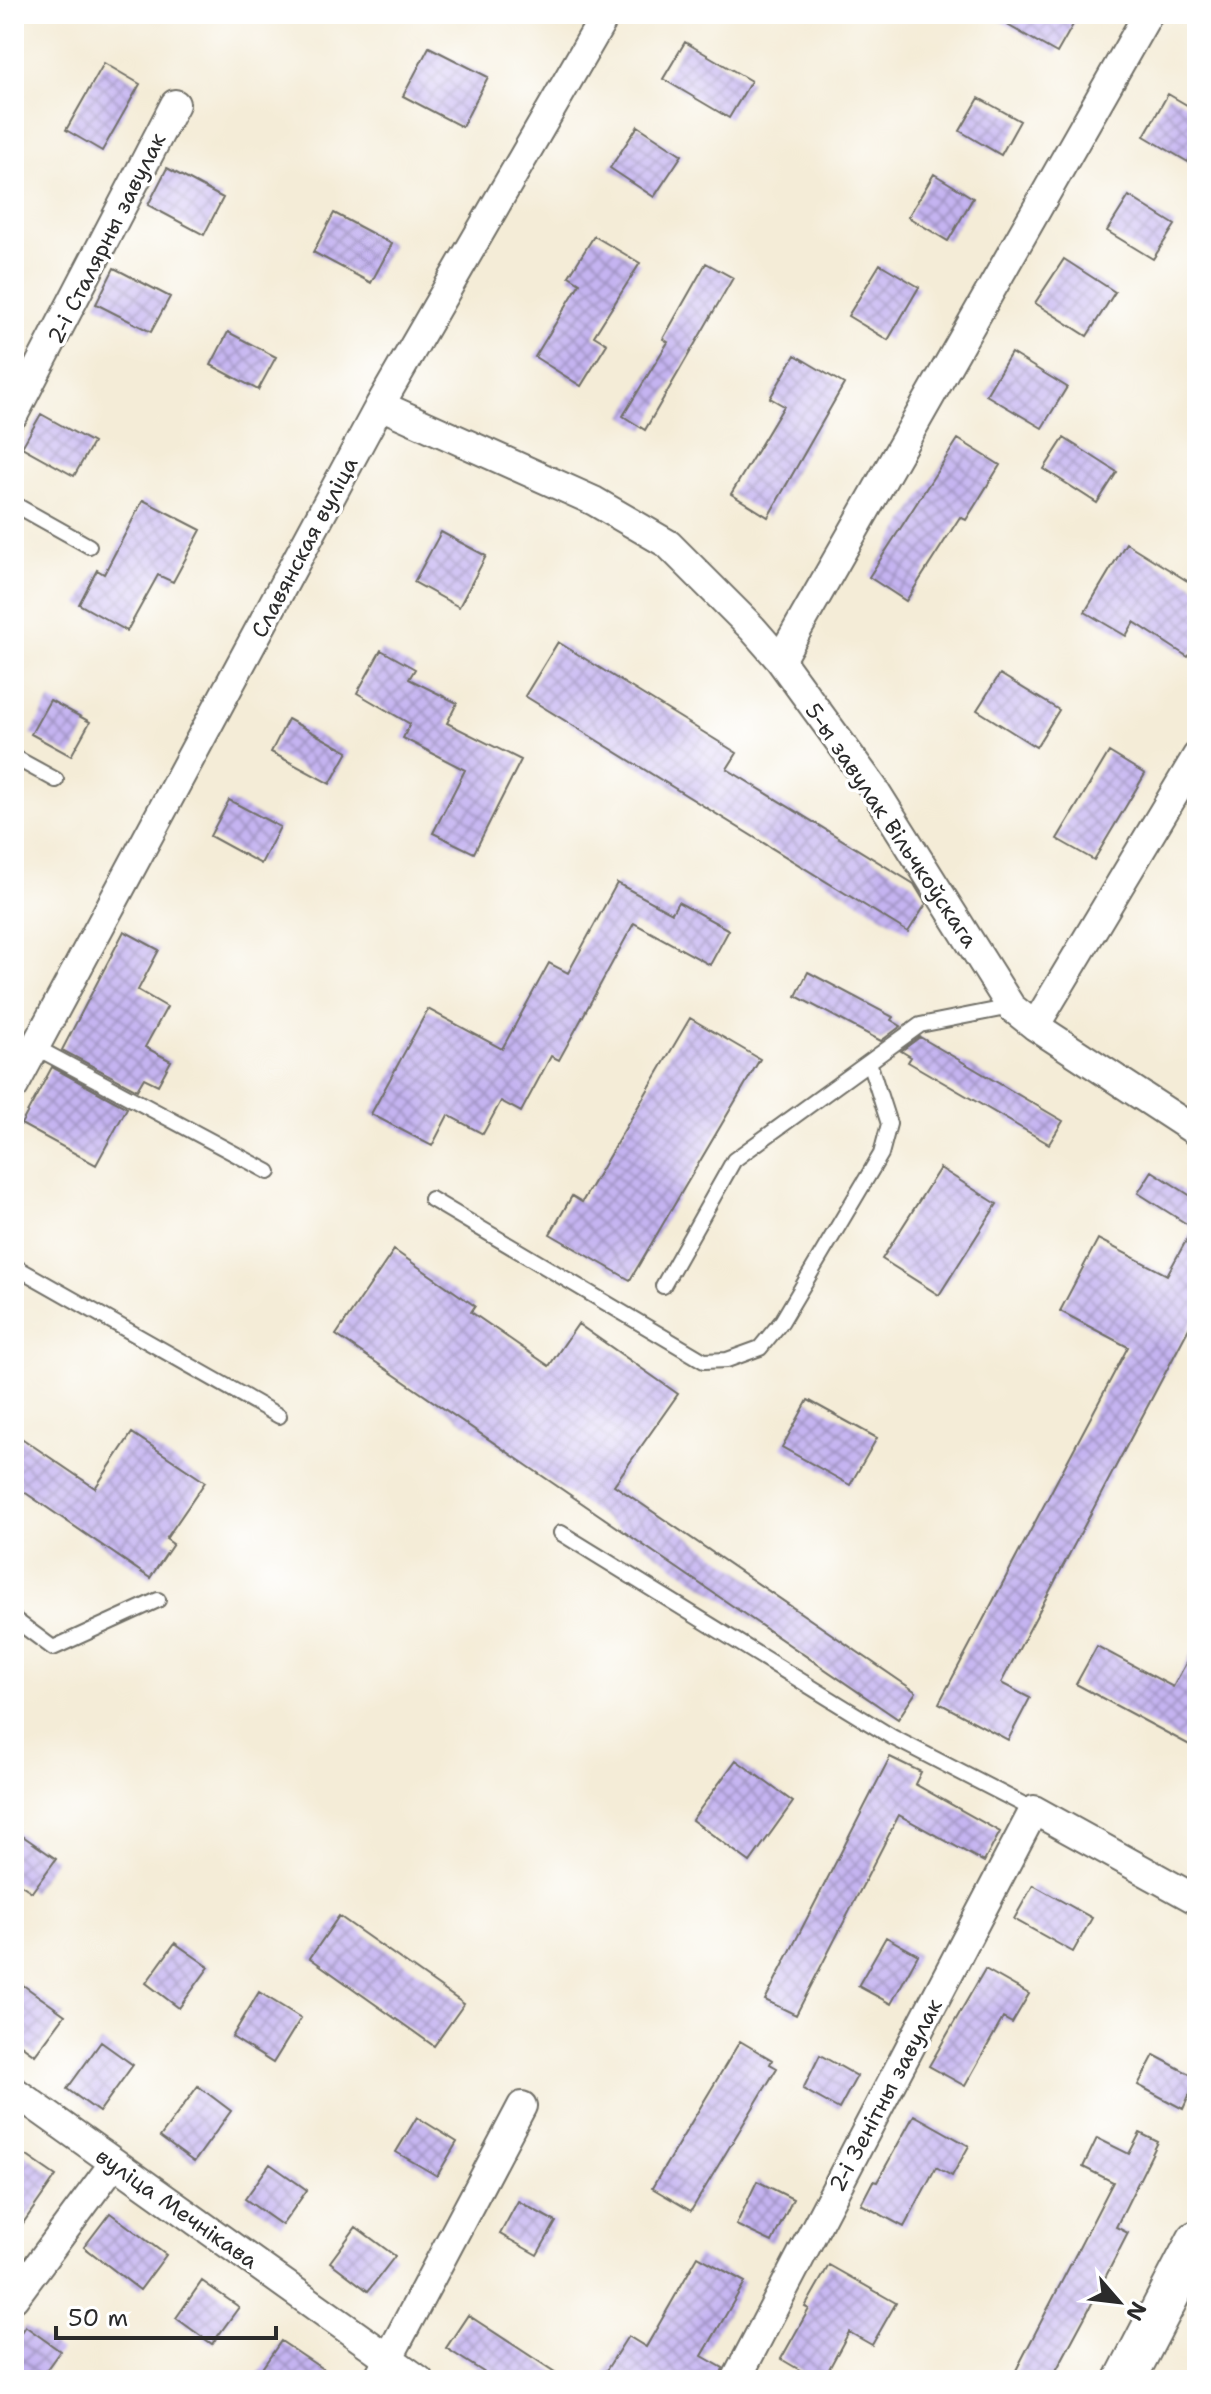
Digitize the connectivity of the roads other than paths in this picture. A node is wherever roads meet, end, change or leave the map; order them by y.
1 (606, 14) edge
2 (1148, 14) edge
3 (175, 104) dead end
4 (380, 405) junction
5 (14, 414) edge
6 (14, 504) edge
7 (89, 546) dead end
8 (780, 660) junction
9 (1197, 756) edge
10 (14, 757) edge
11 (56, 780) dead end
12 (1011, 1007) junction
13 (1035, 1026) junction
14 (35, 1047) junction
15 (869, 1062) junction
16 (14, 1086) edge
17 (1197, 1132) edge
18 (269, 1172) dead end
19 (431, 1199) dead end
20 (14, 1266) edge
21 (663, 1286) dead end
22 (279, 1416) dead end
23 (561, 1533) dead end
24 (158, 1600) dead end
25 (14, 1619) edge
26 (1034, 1810) junction
27 (1197, 1900) edge
28 (14, 2091) edge
29 (522, 2106) dead end
30 (114, 2163) junction
31 (1197, 2241) edge
32 (14, 2298) edge
33 (383, 2369) edge
34 (419, 2380) edge
35 (736, 2380) edge
36 (1125, 2380) edge

1 - 4 street, Славянская вуліца
2 - 8 street
3 - 5 street, 2-і Сталярны завулак
4 - 8 street, 5-ы завулак Вільчкоўскага
4 - 14 street, Славянская вуліца
6 - 7 lane
8 - 12 street, 5-ы завулак Вільчкоўскага
9 - 13 street
10 - 11 lane
12 - 13 street, 5-ы завулак Вільчкоўскага
12 - 15 lane
13 - 17 street, 5-ы завулак Вільчкоўскага
14 - 16 street, Славянская вуліца
14 - 18 lane
15 - 19 lane
15 - 21 lane
20 - 22 lane
23 - 26 lane
24 - 25 lane
26 - 27 street
26 - 35 street, 2-і Зенітны завулак
28 - 30 street, вуліца Мечнікава
29 - 33 street
30 - 32 street
30 - 33 street, вуліца Мечнікава
31 - 36 main road
33 - 34 street, вуліца Мечнікава

